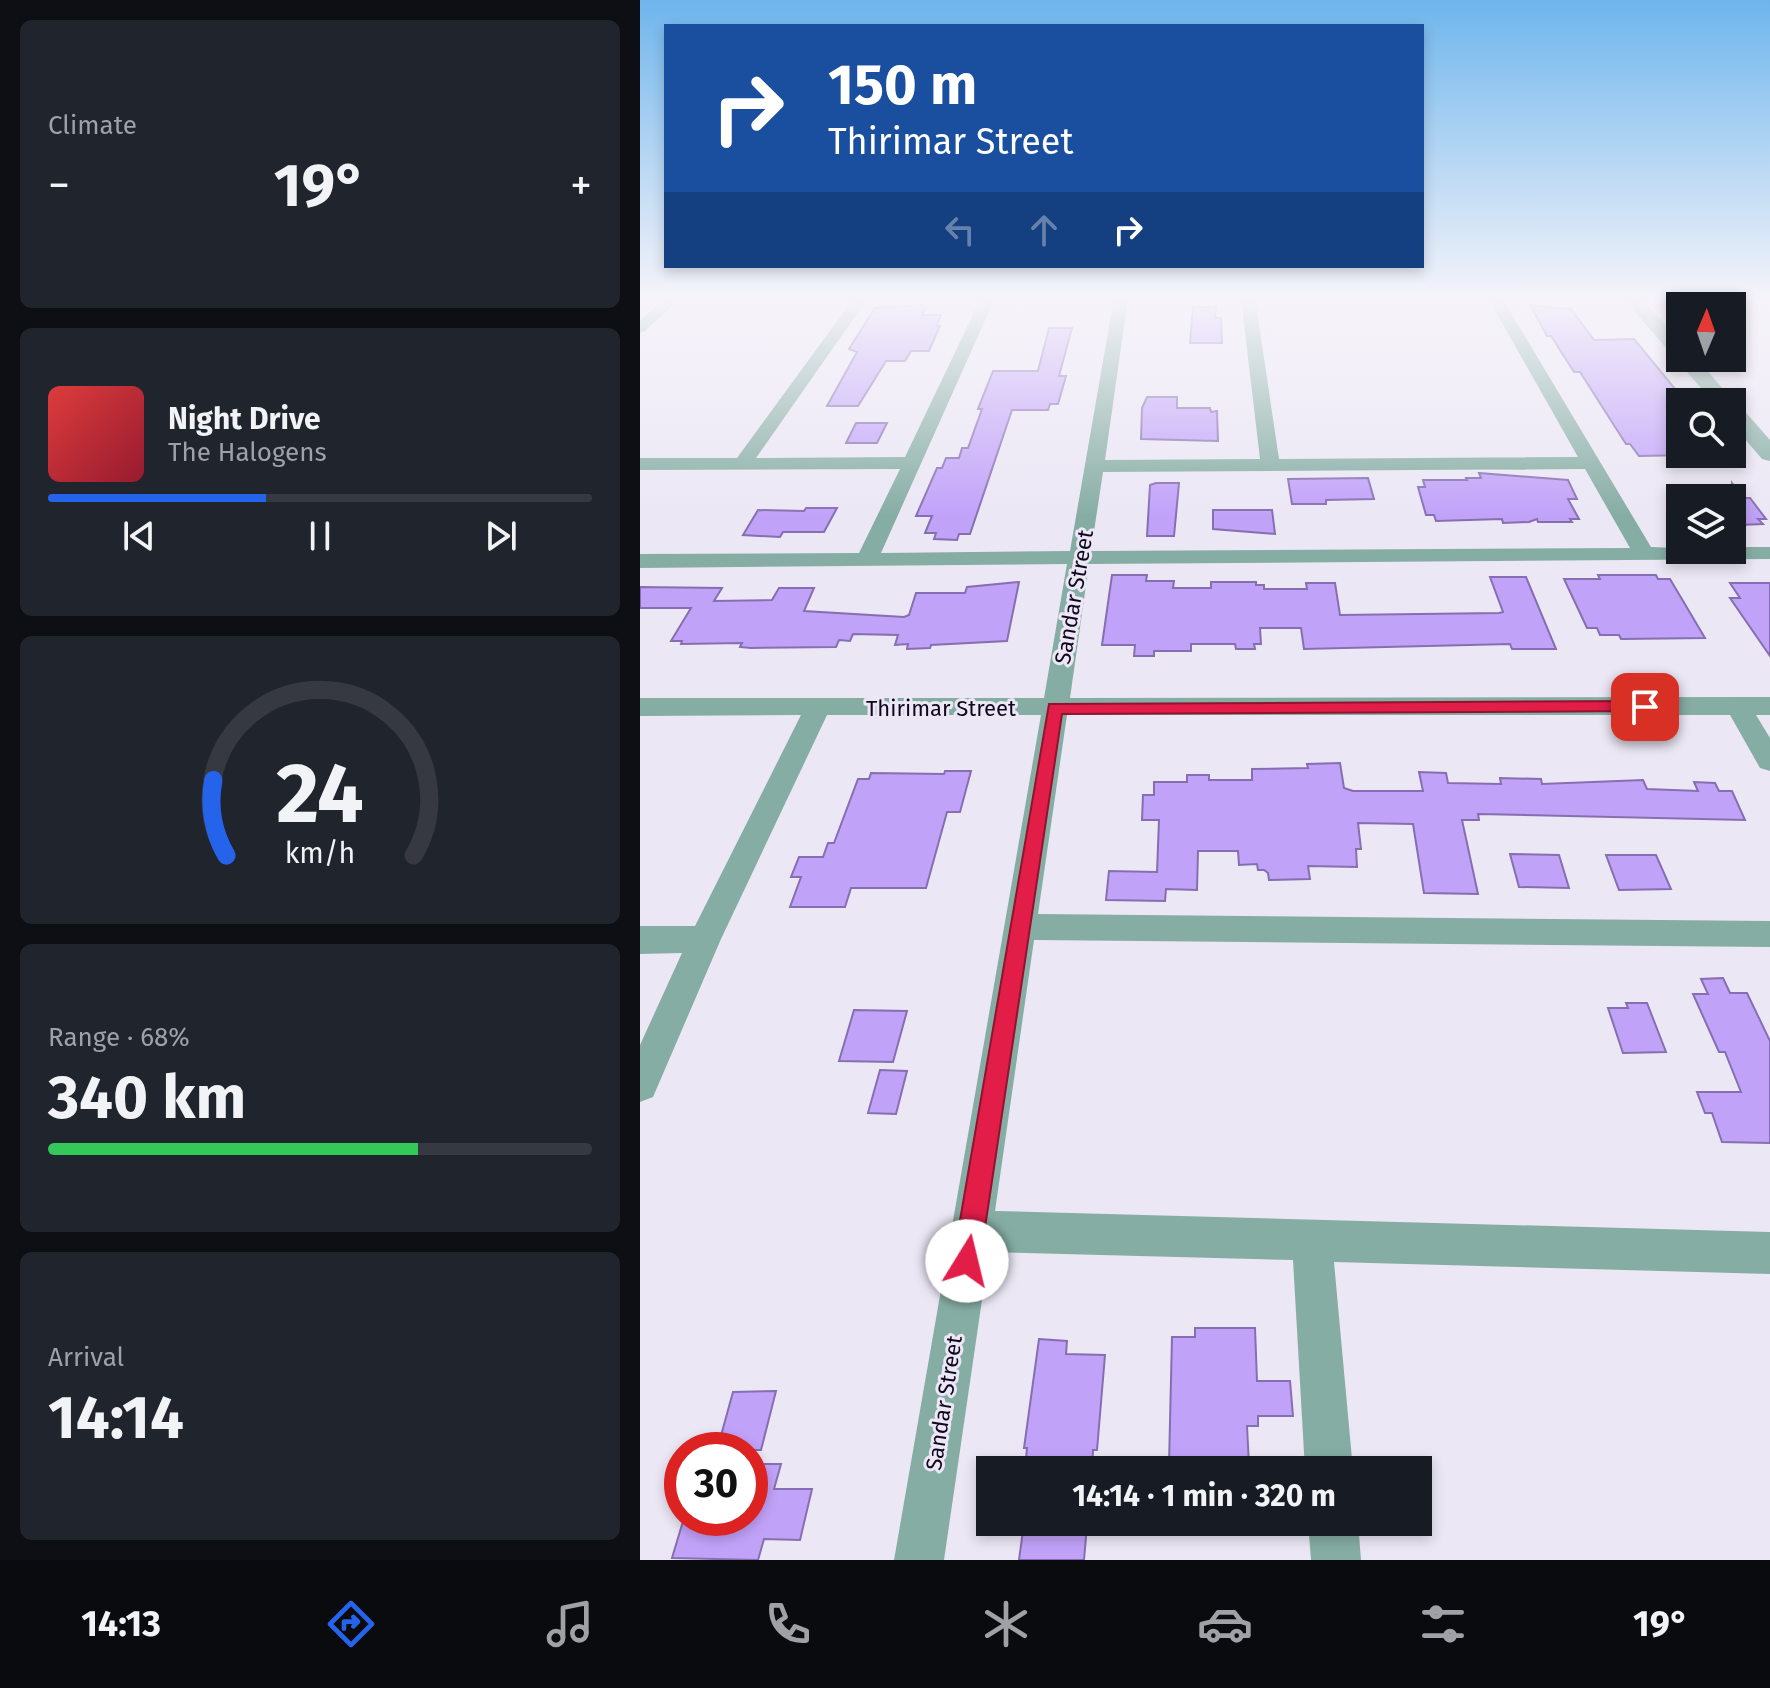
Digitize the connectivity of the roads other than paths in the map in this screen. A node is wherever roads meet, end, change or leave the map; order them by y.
1 (809, 371) edge
2 (954, 371) edge
3 (1110, 371) edge
4 (1258, 371) edge
5 (1537, 371) edge
6 (1697, 372) edge
7 (1712, 388) edge
8 (1746, 427) edge
9 (1770, 454) edge
10 (743, 463) junction
11 (912, 463) junction
12 (1270, 463) junction
13 (1591, 463) junction
14 (640, 464) edge
15 (1095, 466) junction
16 (1770, 553) edge
17 (1644, 554) junction
18 (1081, 559) junction
19 (867, 560) junction
20 (640, 561) edge
21 (1738, 706) junction
22 (1770, 706) edge
23 (640, 707) edge
24 (818, 708) junction
25 (1055, 708) junction
26 (1770, 761) edge
27 (1020, 927) junction
28 (1770, 934) edge
29 (705, 939) junction
30 (640, 940) edge
31 (640, 1085) edge
32 (972, 1231) junction
33 (1312, 1241) junction
34 (1770, 1253) edge
35 (1328, 1456) edge
36 (1334, 1536) edge
37 (919, 1560) edge
38 (1336, 1560) edge

1 - 10 street
2 - 11 street
3 - 15 street, Sandar Street
4 - 12 street
5 - 13 street
6 - 7 street
8 - 9 street
10 - 11 street
10 - 14 street
11 - 19 street
12 - 13 street
12 - 15 street
13 - 17 street
15 - 18 street, Sandar Street
16 - 17 street
17 - 18 street
18 - 19 street
18 - 25 street, Sandar Street
19 - 20 street
21 - 22 street, Thirimar Street
21 - 25 street, Thirimar Street
21 - 26 street
23 - 24 street, Thirimar Street
24 - 25 street, Thirimar Street
24 - 29 street
25 - 27 street, Sandar Street
27 - 28 street
27 - 32 street, Sandar Street
29 - 30 street
29 - 31 street
32 - 33 street
32 - 37 street, Sandar Street
33 - 34 street
33 - 35 street
36 - 38 street

